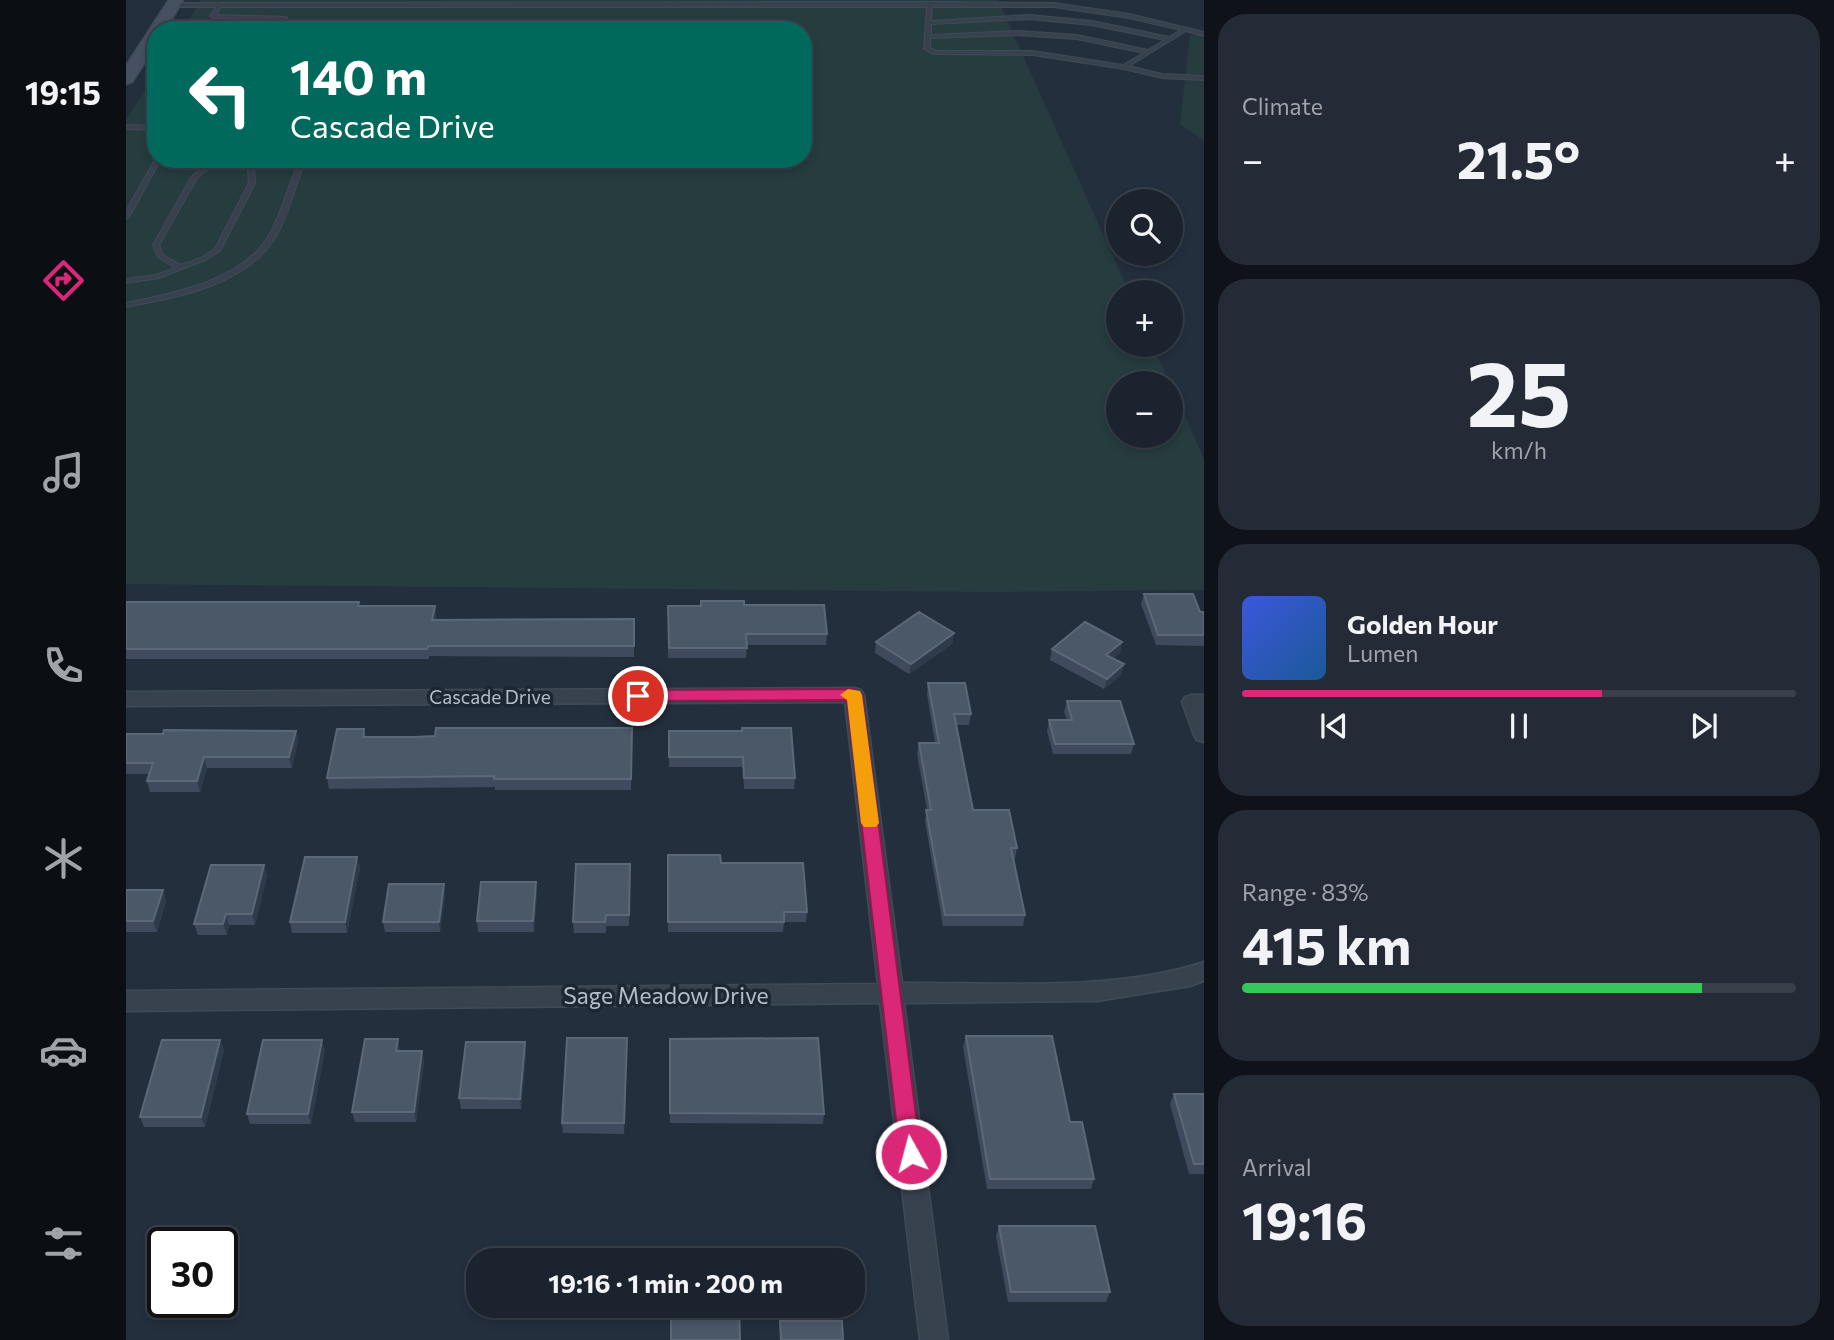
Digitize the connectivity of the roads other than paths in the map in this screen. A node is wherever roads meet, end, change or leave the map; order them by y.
1 (174, 3) edge
2 (930, 4) junction
3 (219, 5) junction
4 (284, 19) dead end
5 (162, 21) edge
6 (929, 23) junction
7 (1185, 30) junction
8 (1204, 34) edge
9 (928, 37) junction
10 (1170, 39) junction
11 (147, 45) edge
12 (1149, 52) junction
13 (1124, 67) junction
14 (1204, 78) edge
15 (126, 79) edge
16 (126, 127) edge
17 (147, 128) edge
18 (153, 168) edge
19 (208, 168) edge
20 (251, 168) edge
21 (296, 168) edge
22 (126, 217) edge
23 (180, 268) junction
24 (126, 281) edge
25 (126, 305) edge
26 (126, 699) edge
27 (1198, 702) edge
28 (1204, 735) edge
29 (1204, 971) edge
30 (891, 994) junction
31 (126, 1001) edge
32 (933, 1340) edge

1 - 3 lane
1 - 5 main road
2 - 3 lane
2 - 6 lane
2 - 7 lane
3 - 4 lane
6 - 9 lane
6 - 10 lane
7 - 8 lane
7 - 10 lane
9 - 12 lane
9 - 13 lane
10 - 12 lane
11 - 15 main road
12 - 13 lane
13 - 14 lane
16 - 17 lane
18 - 22 lane
19 - 23 lane
20 - 23 lane
21 - 25 lane
23 - 24 lane
26 - 30 street, Cascade Drive
27 - 28 street
29 - 30 street, Sage Meadow Drive
30 - 31 street, Sage Meadow Drive
30 - 32 street

